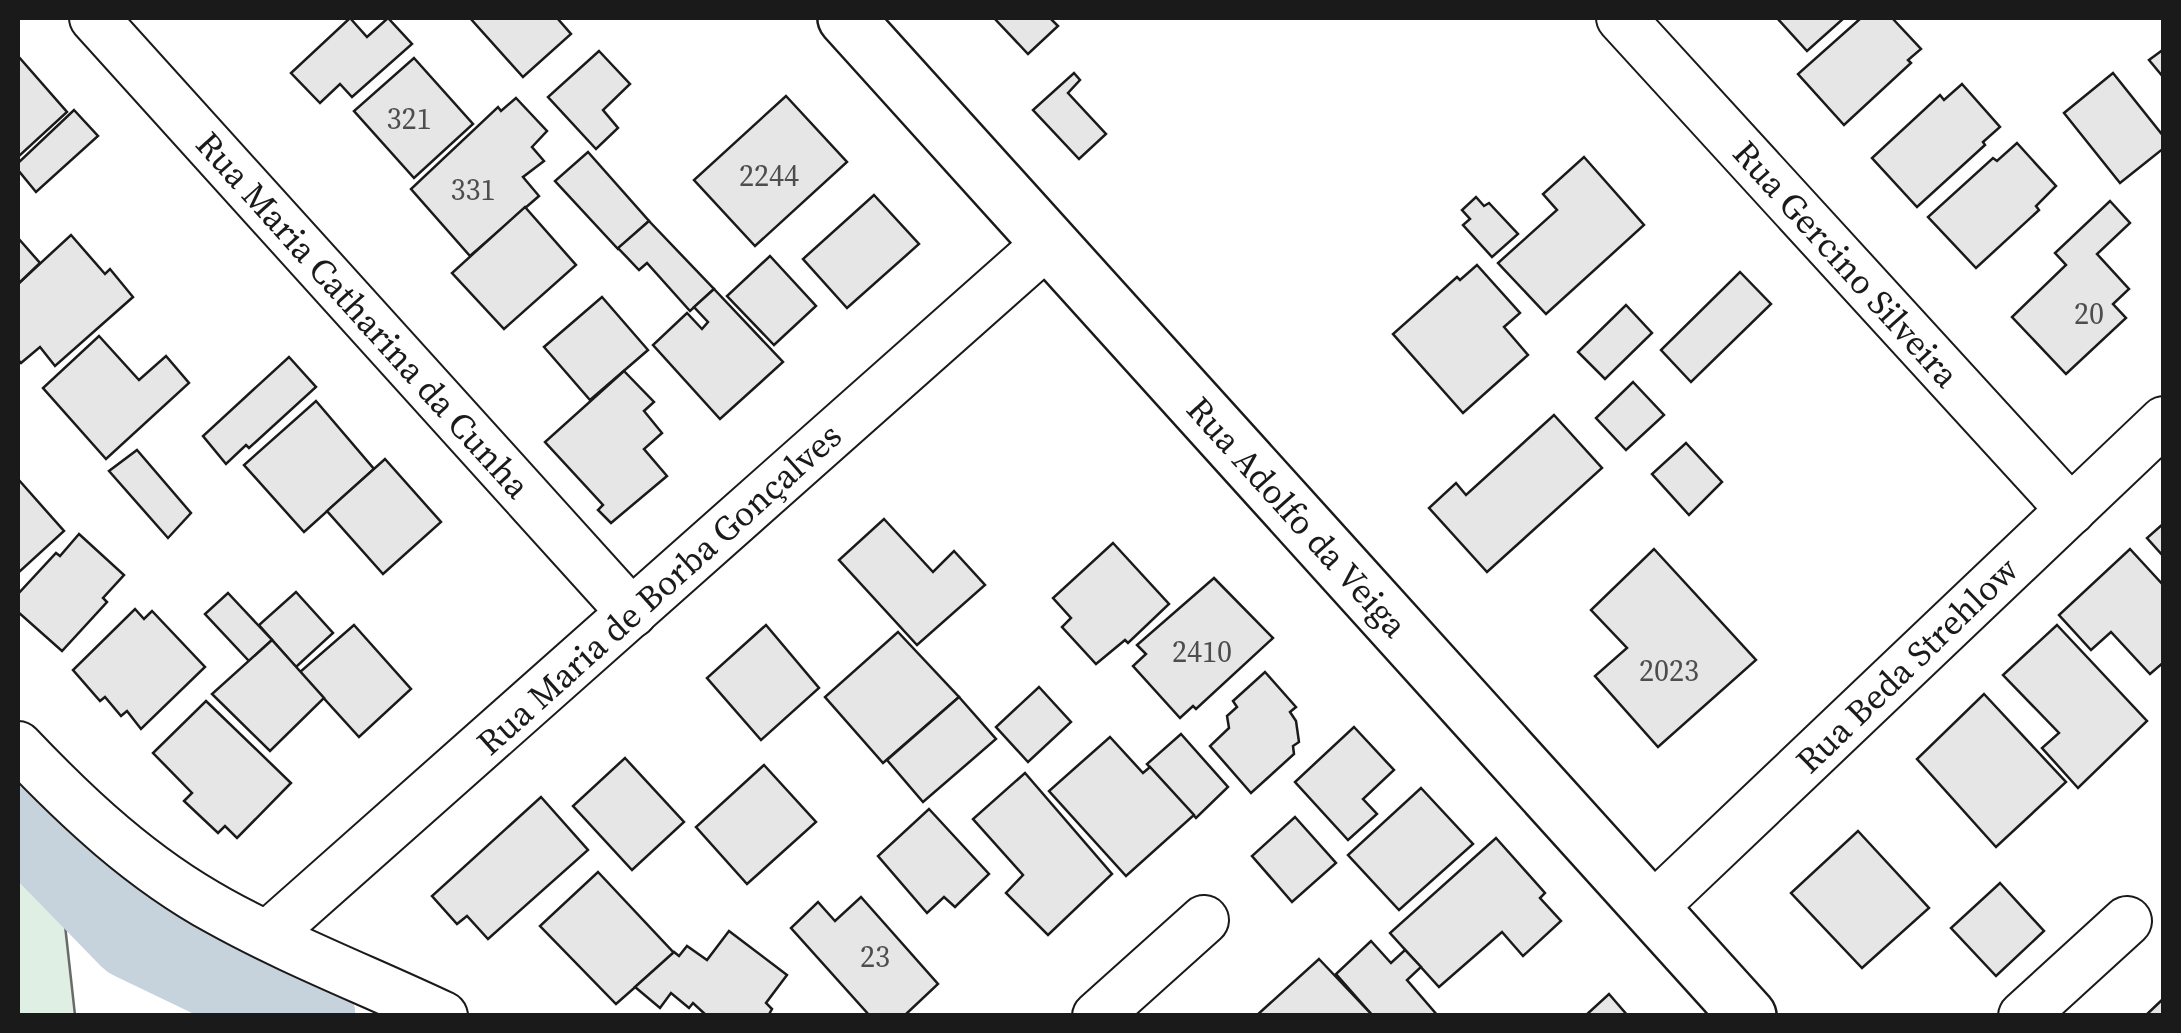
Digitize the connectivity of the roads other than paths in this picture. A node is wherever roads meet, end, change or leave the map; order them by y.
1 (94, 18) edge
2 (846, 18) edge
3 (1620, 18) edge
4 (1049, 242) junction
5 (2164, 422) edge
6 (2070, 510) junction
7 (632, 613) junction
8 (18, 746) edge
9 (1651, 909) junction
10 (1204, 920) dead end
11 (2127, 921) dead end
12 (268, 936) junction
13 (443, 1016) edge
14 (1097, 1016) edge
15 (1748, 1016) edge
16 (2024, 1016) edge

1 - 7 street, Rua Maria Catharina da Cunha
2 - 4 street, Rua Adolfo da Veiga
3 - 6 street, Rua Gercino Silveira
4 - 7 street, Rua Maria de Borba Gonçalves
4 - 9 street, Rua Adolfo da Veiga
5 - 6 street, Rua Beda Strehlow
6 - 9 street, Rua Beda Strehlow
7 - 12 street, Rua Maria de Borba Gonçalves
8 - 12 street
9 - 15 street, Rua Adolfo da Veiga
10 - 14 street
11 - 16 street
12 - 13 street

